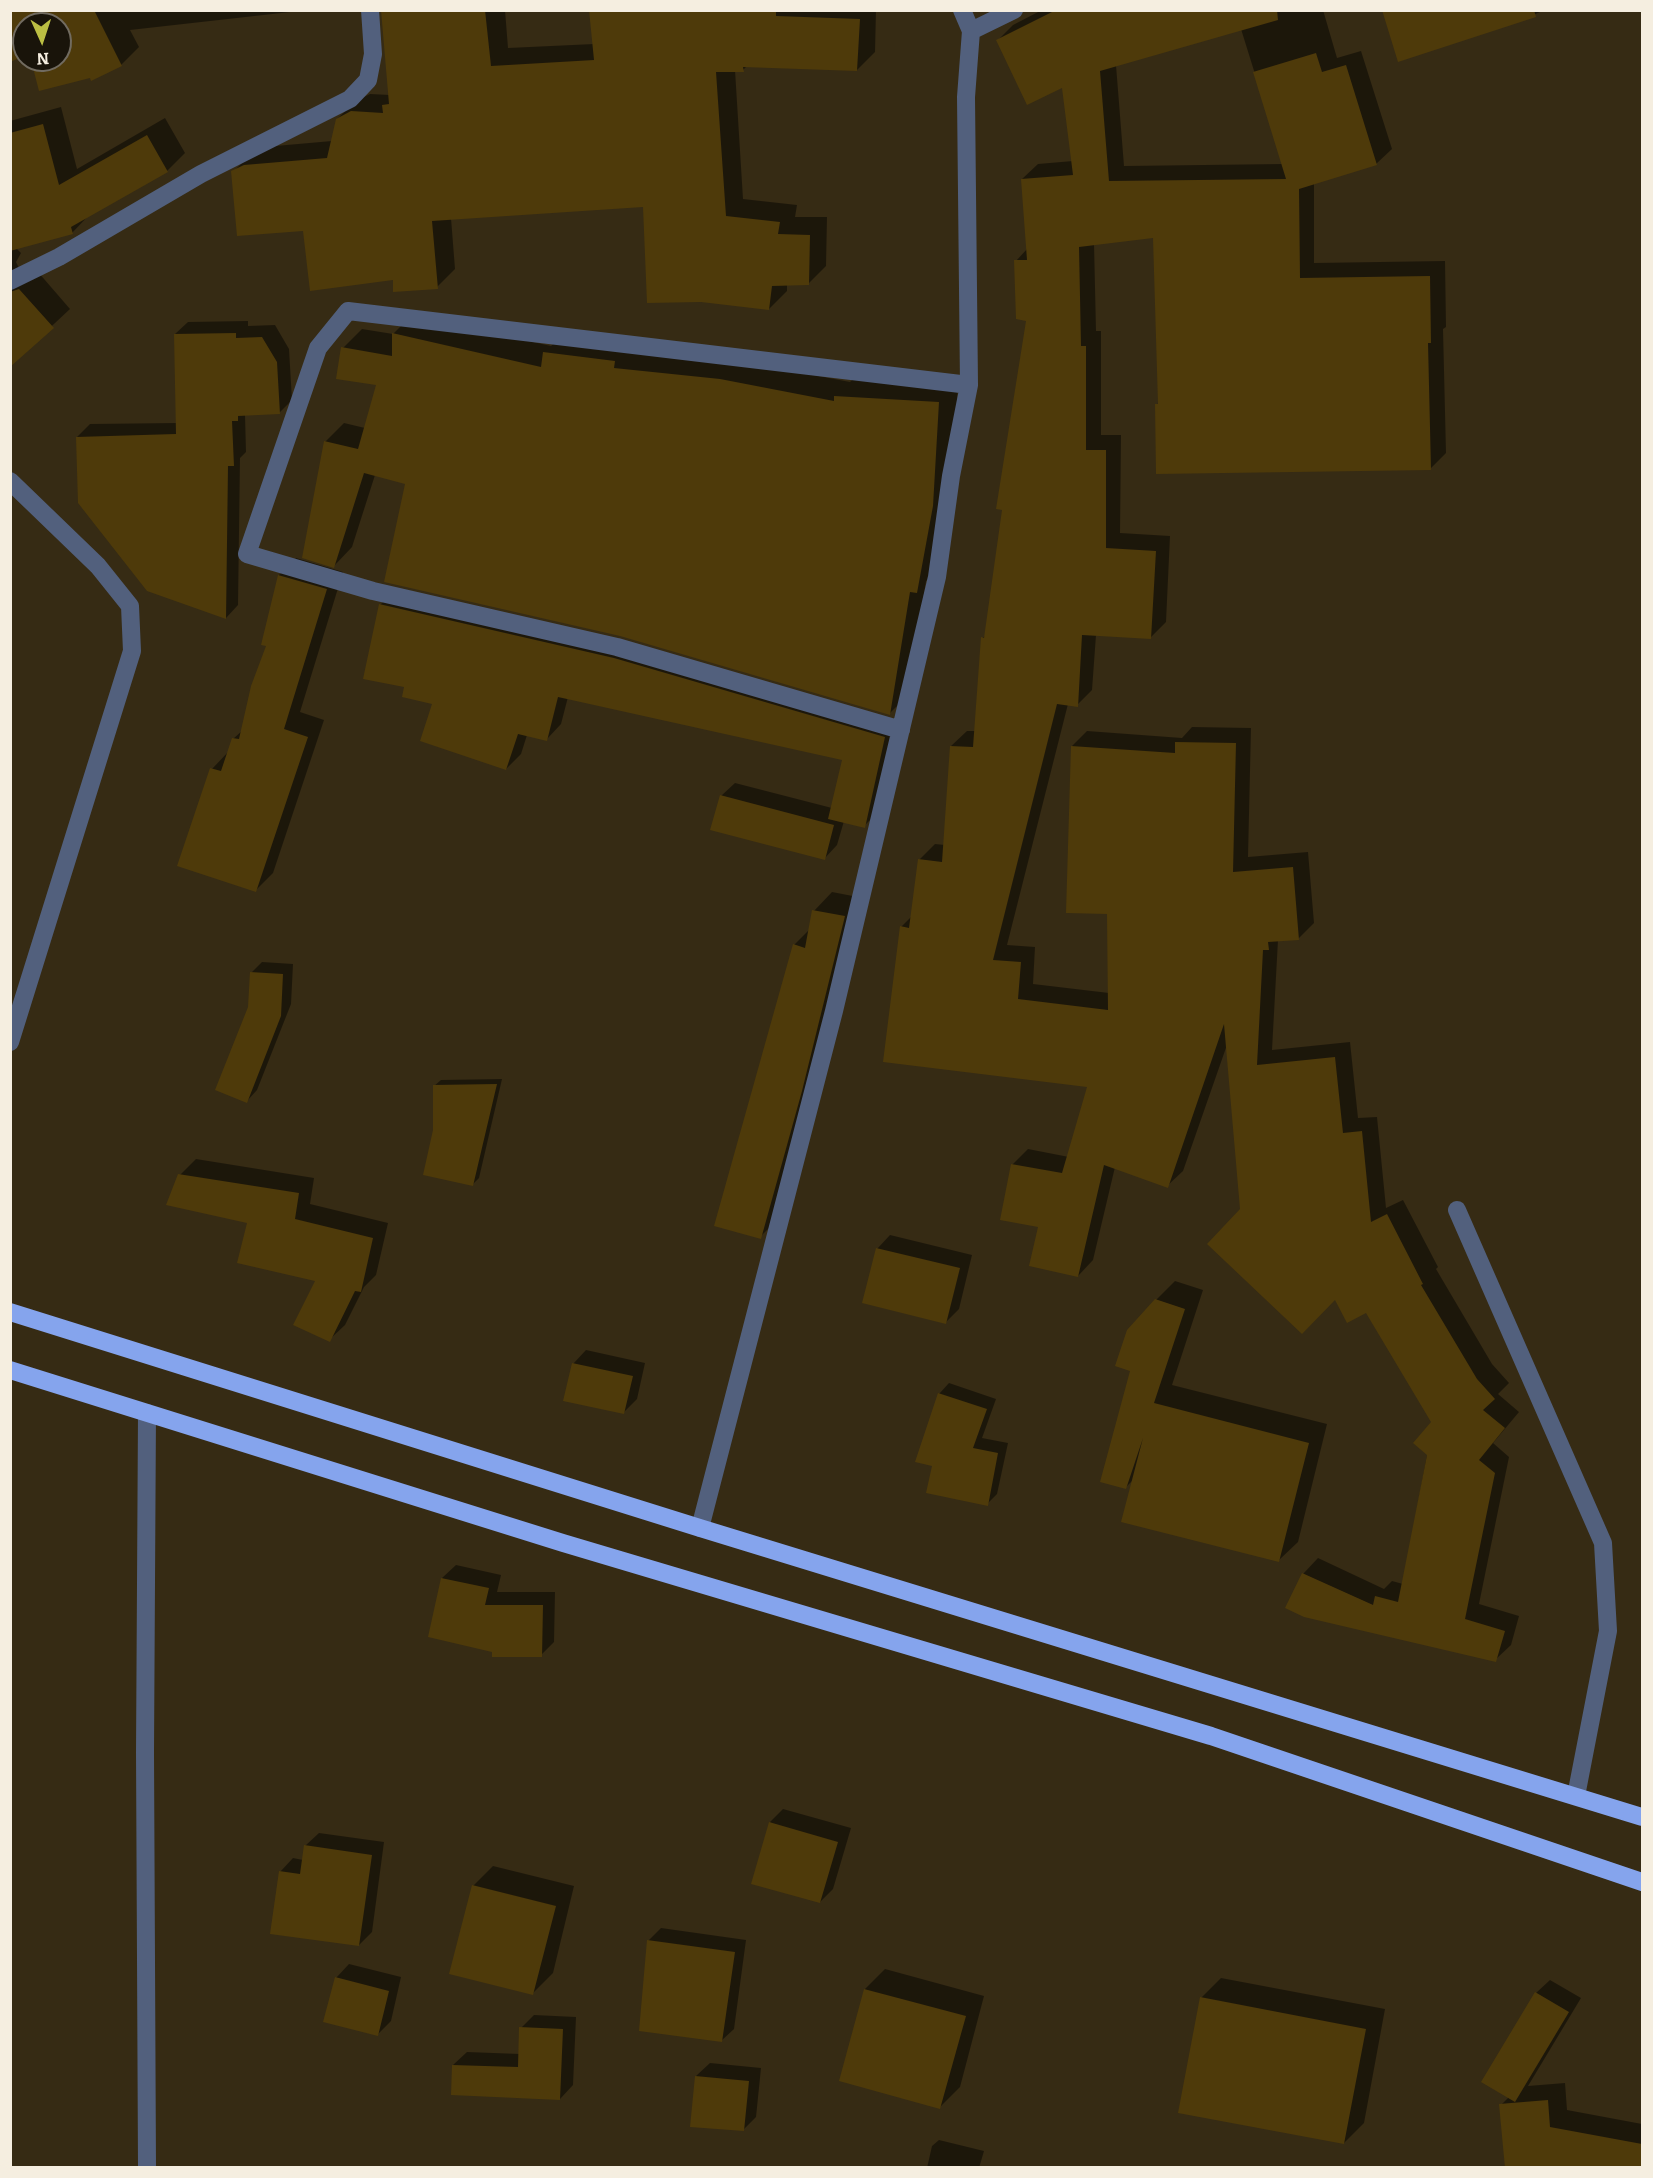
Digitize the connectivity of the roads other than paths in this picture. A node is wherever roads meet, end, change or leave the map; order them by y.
1 (370, 10) edge
2 (962, 10) edge
3 (1014, 10) edge
4 (971, 32) junction
5 (10, 281) edge
6 (969, 385) junction
7 (10, 481) edge
8 (901, 729) junction
9 (10, 1042) edge
10 (1456, 1210) dead end
11 (10, 1312) edge
12 (10, 1370) edge
13 (147, 1413) junction
14 (700, 1528) junction
15 (1576, 1796) junction
16 (1642, 1817) edge
17 (1642, 1882) edge
18 (147, 2168) edge

1 - 5 street
2 - 4 street
3 - 4 street
4 - 6 street
6 - 8 street
6 - 8 street
7 - 9 street
8 - 14 street
10 - 15 street
11 - 14 highway
12 - 13 highway
13 - 17 highway
13 - 18 street
14 - 15 highway
15 - 16 highway

